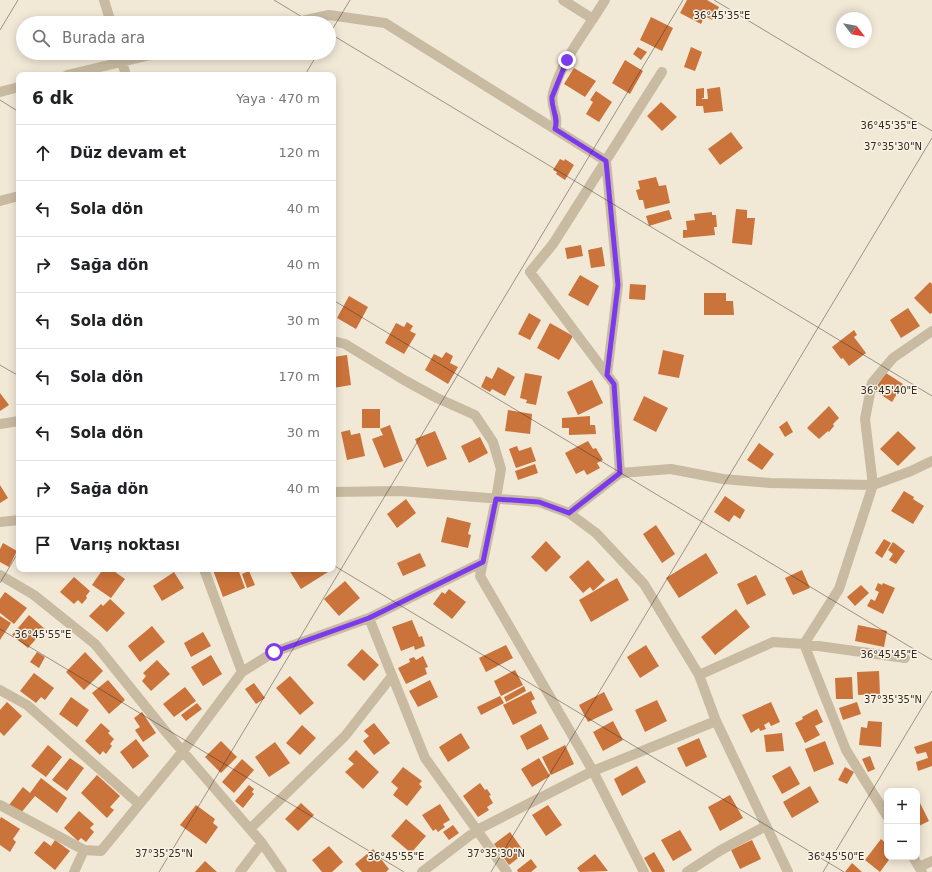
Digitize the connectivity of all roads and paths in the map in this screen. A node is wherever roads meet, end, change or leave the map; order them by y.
1 (104, 0) edge
2 (563, 0) edge
3 (605, 0) edge
4 (109, 16) edge
5 (324, 16) edge
6 (336, 16) edge
7 (336, 16) edge
8 (593, 19) junction
9 (111, 60) edge
10 (121, 60) edge
11 (76, 72) edge
12 (125, 72) edge
13 (662, 72) dead end
14 (16, 88) edge
15 (0, 92) edge
16 (555, 129) junction
17 (606, 161) junction
18 (16, 197) edge
19 (0, 201) edge
20 (932, 331) edge
21 (336, 342) edge
22 (607, 375) junction
23 (16, 421) edge
24 (0, 424) edge
25 (932, 461) edge
26 (620, 473) junction
27 (873, 485) junction
28 (336, 492) edge
29 (496, 499) junction
30 (569, 513) junction
31 (16, 520) edge
32 (0, 522) edge
33 (483, 562) junction
34 (205, 572) edge
35 (0, 575) edge
36 (369, 618) junction
37 (804, 644) junction
38 (905, 658) dead end
39 (242, 672) junction
40 (699, 675) junction
41 (392, 676) junction
42 (0, 690) edge
43 (716, 721) junction
44 (183, 751) junction
45 (593, 771) junction
46 (139, 804) junction
47 (0, 805) edge
48 (884, 811) edge
49 (766, 826) junction
50 (250, 830) junction
51 (477, 830) junction
52 (262, 843) junction
53 (84, 850) junction
54 (915, 860) edge
55 (932, 861) edge
56 (921, 870) edge
57 (74, 872) edge
58 (240, 872) edge
59 (282, 872) edge
60 (422, 872) edge
61 (507, 872) edge
62 (644, 872) edge
63 (687, 872) edge
64 (788, 872) edge

1 - 4 street
2 - 8 street
3 - 8 street
5 - 6 street
7 - 16 street
8 - 16 street
9 - 11 street
10 - 12 street
13 - 17 street
14 - 15 street
16 - 17 street
17 - 22 street
17 - 22 street
18 - 19 street
20 - 27 street
21 - 29 street
22 - 26 street
23 - 24 street
25 - 27 street
26 - 27 street
26 - 30 street
27 - 37 street
28 - 29 street
29 - 30 street
29 - 33 street
30 - 40 street
31 - 32 street
33 - 36 street
33 - 45 street
34 - 39 street
35 - 44 street
36 - 39 street
36 - 41 street
37 - 38 street
37 - 40 street
37 - 48 street
39 - 44 street
40 - 43 street
41 - 50 street
41 - 51 street
42 - 46 street
43 - 45 street
43 - 49 street
44 - 46 street
44 - 50 street
45 - 51 street
45 - 62 street
46 - 53 street
47 - 53 street
49 - 63 street
49 - 64 street
50 - 52 street
51 - 60 street
51 - 61 street
52 - 58 street
52 - 59 street
53 - 57 street
54 - 56 street
55 - 56 street

